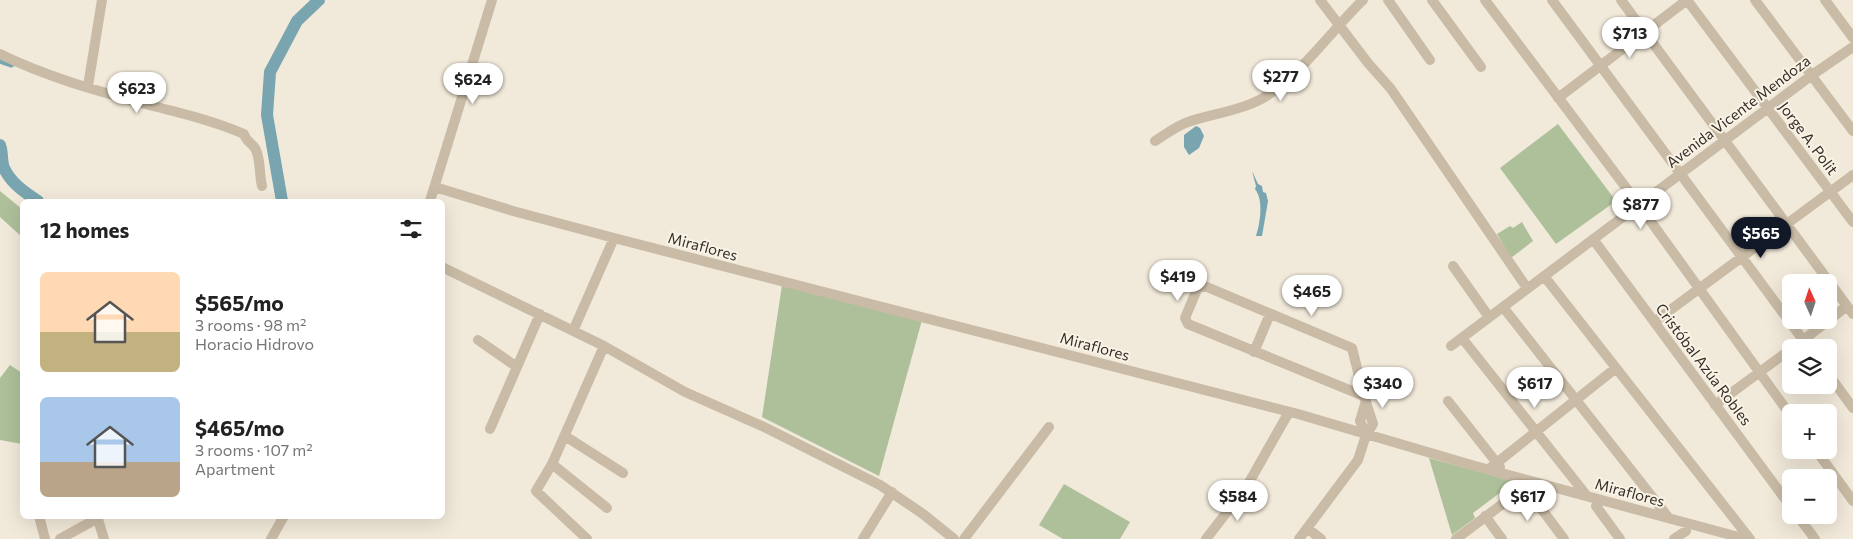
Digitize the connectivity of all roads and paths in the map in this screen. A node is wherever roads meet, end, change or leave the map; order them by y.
1 (102, 0) edge
2 (492, 0) edge
3 (1320, 0) edge
4 (1363, 0) edge
5 (1388, 0) edge
6 (1432, 0) edge
7 (1485, 0) edge
8 (1552, 0) edge
9 (1621, 0) edge
10 (1687, 0) edge
11 (1755, 0) edge
12 (1825, 0) edge
13 (1338, 24) junction
14 (1646, 31) junction
15 (1853, 38) edge
16 (1853, 47) edge
17 (0, 54) edge
18 (1430, 60) dead end
19 (1602, 65) junction
20 (1481, 67) dead end
21 (1812, 75) junction
22 (88, 86) junction
23 (1558, 98) junction
24 (1768, 108) junction
25 (1853, 131) edge
26 (1725, 140) junction
27 (1155, 142) dead end
28 (1681, 173) junction
29 (1853, 175) edge
30 (262, 186) dead end
31 (435, 187) junction
32 (1831, 192) junction
33 (431, 199) edge
34 (1639, 205) junction
35 (1853, 222) edge
36 (1787, 224) junction
37 (614, 238) junction
38 (1593, 239) junction
39 (1743, 257) junction
40 (1452, 266) dead end
41 (445, 268) edge
42 (1544, 276) junction
43 (1527, 288) junction
44 (1699, 289) junction
45 (1503, 307) junction
46 (1850, 310) edge
47 (540, 314) junction
48 (1270, 314) junction
49 (1489, 317) junction
50 (1654, 322) junction
51 (573, 331) junction
52 (1462, 338) junction
53 (1802, 339) edge
54 (1812, 339) edge
55 (478, 340) dead end
56 (604, 346) junction
57 (1451, 346) dead end
58 (1254, 352) junction
59 (1782, 355) edge
60 (517, 366) junction
61 (1616, 368) junction
62 (1759, 372) junction
63 (1837, 386) edge
64 (1365, 398) junction
65 (1576, 400) junction
66 (1448, 401) dead end
67 (1782, 404) edge
68 (1715, 405) junction
69 (1853, 408) edge
70 (1289, 412) junction
71 (1049, 427) dead end
72 (490, 429) dead end
73 (1536, 431) junction
74 (1366, 435) junction
75 (565, 436) junction
76 (1823, 459) edge
77 (552, 464) junction
78 (1493, 466) junction
79 (623, 473) dead end
80 (1519, 491) junction
81 (892, 492) junction
82 (1782, 495) edge
83 (1587, 496) junction
84 (1853, 501) edge
85 (1596, 506) dead end
86 (606, 508) dead end
87 (1485, 516) junction
88 (1668, 517) junction
89 (40, 519) edge
90 (95, 519) edge
91 (99, 519) edge
92 (282, 519) edge
93 (1804, 524) edge
94 (1307, 528) junction
95 (1686, 530) dead end
96 (45, 539) edge
97 (60, 539) edge
98 (104, 539) edge
99 (271, 539) edge
100 (587, 539) edge
101 (863, 539) edge
102 (954, 539) edge
103 (964, 539) edge
104 (1206, 539) edge
105 (1299, 539) edge
106 (1321, 539) edge
107 (1456, 539) edge
108 (1502, 539) edge
109 (1556, 539) edge
110 (1564, 539) edge
111 (1620, 539) edge
112 (1674, 539) edge
113 (1748, 539) edge
114 (1815, 539) edge

1 - 22 street
2 - 31 street
3 - 13 street
4 - 13 street
5 - 18 street
6 - 20 street
7 - 23 street
8 - 19 street
9 - 14 street
10 - 14 street
10 - 24 street, Jorge A. Polit
11 - 21 street
12 - 15 street
13 - 27 street
13 - 43 street
14 - 19 street
14 - 26 street
16 - 21 street, Avenida Vicente Mendoza
17 - 22 street
19 - 23 street
19 - 28 street
21 - 24 street, Avenida Vicente Mendoza
21 - 25 street
22 - 30 street
23 - 34 street
24 - 26 street, Avenida Vicente Mendoza
24 - 32 street, Jorge A. Polit
26 - 28 street, Avenida Vicente Mendoza
26 - 36 street
28 - 34 street, Avenida Vicente Mendoza
28 - 39 street
29 - 32 street
31 - 33 street
31 - 37 street, Miraflores
32 - 35 street, Jorge A. Polit
32 - 36 street
34 - 38 street, Avenida Vicente Mendoza
34 - 44 street
36 - 39 street
36 - 46 street
37 - 51 street
37 - 70 street, Miraflores
38 - 42 street, Avenida Vicente Mendoza
38 - 50 street, Cristóbal Azúa Robles
39 - 44 street
39 - 53 street
40 - 49 street
41 - 47 street
42 - 43 street, Avenida Vicente Mendoza
42 - 61 street
43 - 45 street, Avenida Vicente Mendoza
44 - 50 street
44 - 62 street
45 - 49 street, Avenida Vicente Mendoza
45 - 65 street
46 - 54 street
47 - 51 street
47 - 60 street
48 - 58 street
48 - 58 street
48 - 64 street
49 - 52 street, Avenida Vicente Mendoza
50 - 68 street, Cristóbal Azúa Robles
51 - 56 street
52 - 57 street, Avenida Vicente Mendoza
52 - 73 street
55 - 60 street
56 - 75 street
56 - 81 street
58 - 64 street
59 - 62 street
60 - 72 street
61 - 65 street
61 - 113 street
62 - 67 street
62 - 68 street
63 - 69 street
64 - 74 street
65 - 73 street
65 - 88 street
66 - 78 street
68 - 82 street, Cristóbal Azúa Robles
70 - 74 street, Miraflores
70 - 104 street
71 - 103 street
73 - 78 street
73 - 83 street
74 - 78 street, Miraflores
74 - 94 street
75 - 77 street
75 - 79 street
76 - 84 street
77 - 86 street
77 - 100 street
78 - 83 street, Miraflores
80 - 87 street
80 - 109 street
80 - 110 street
81 - 101 street
81 - 102 street
83 - 88 street, Miraflores
85 - 111 street
87 - 107 street
87 - 108 street
88 - 113 street, Miraflores
89 - 96 street
90 - 97 street
91 - 98 street
92 - 99 street
93 - 114 street
94 - 105 street
94 - 106 street
95 - 112 street

